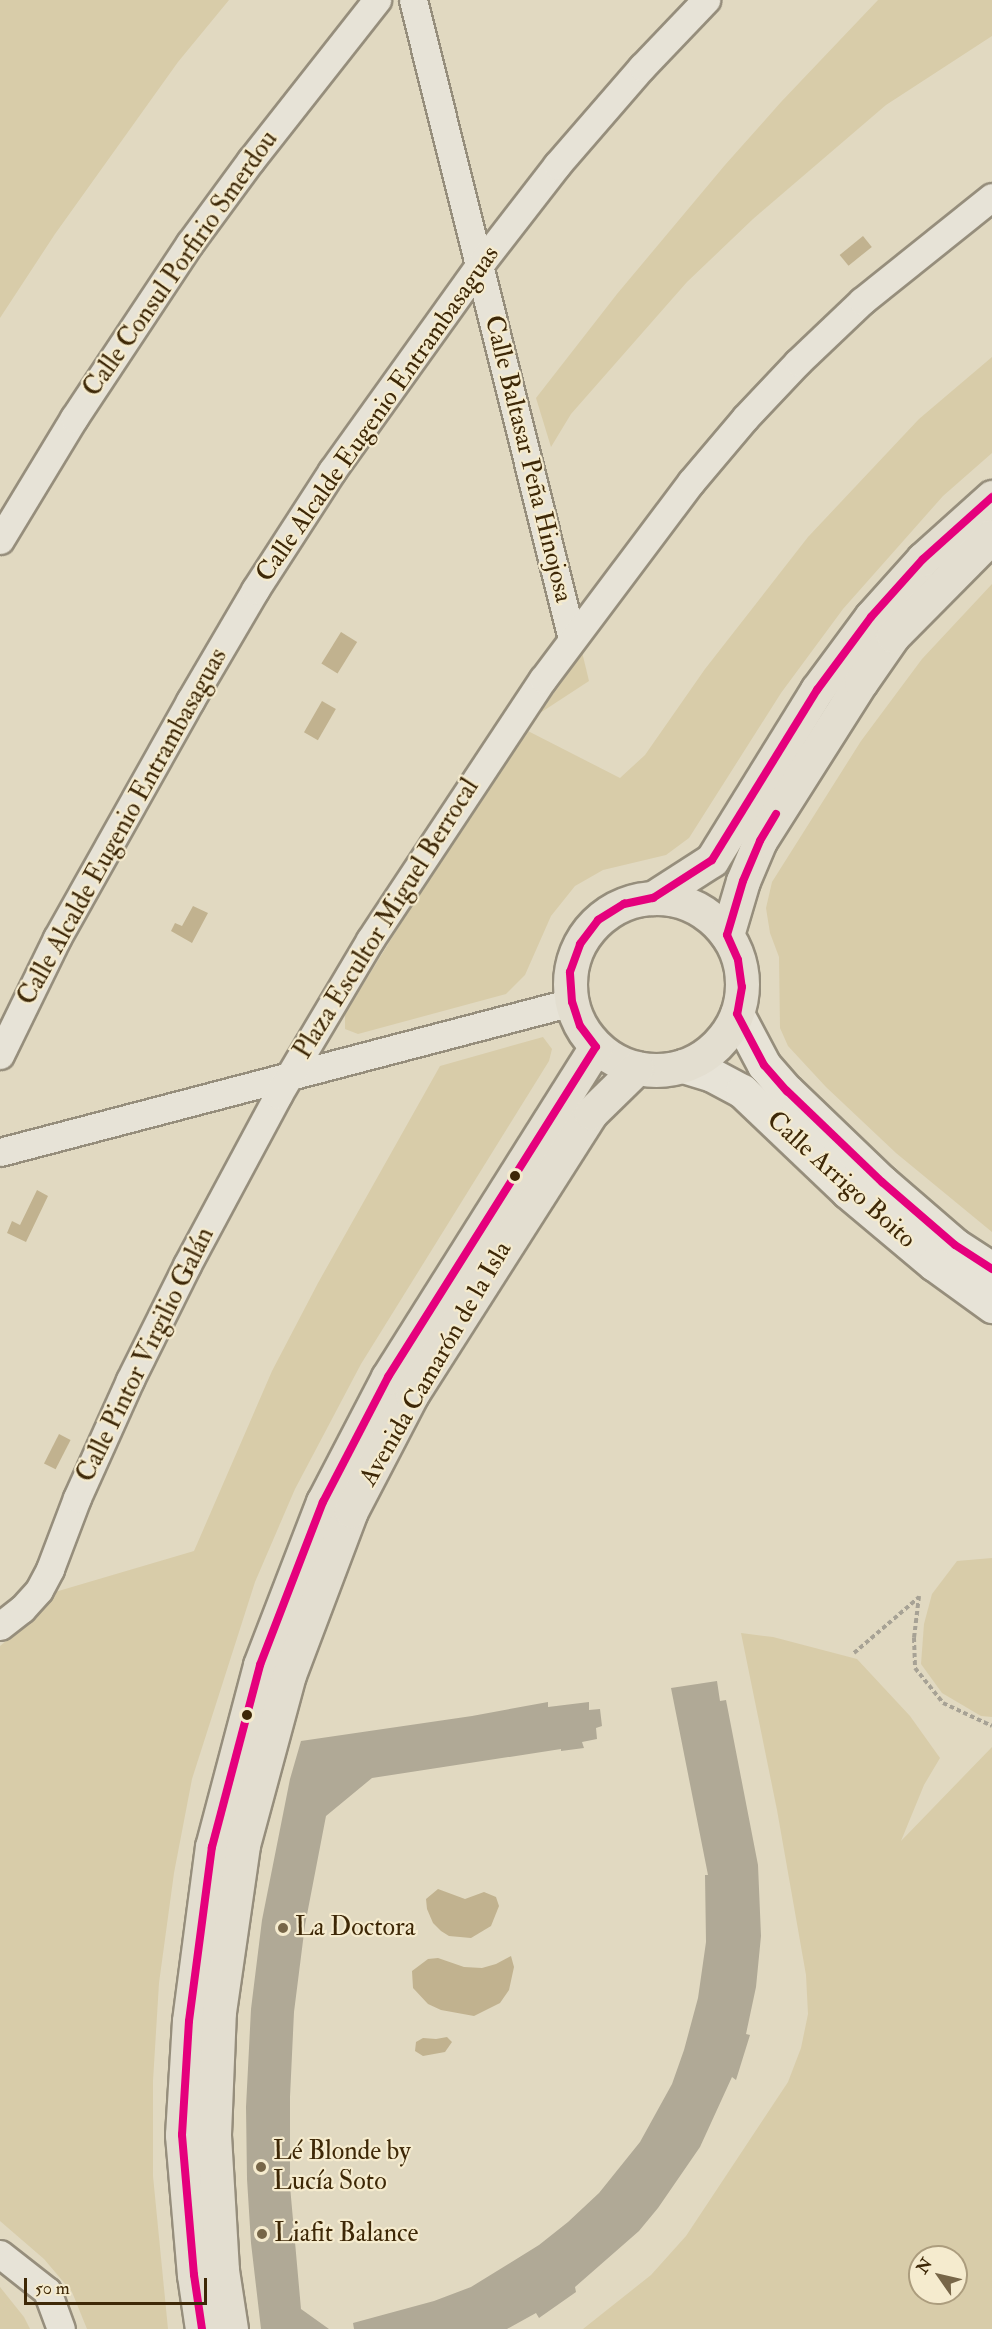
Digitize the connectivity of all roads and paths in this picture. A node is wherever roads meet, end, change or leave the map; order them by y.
1 (377, 0) edge
2 (413, 0) edge
3 (706, 0) edge
4 (992, 197) edge
5 (481, 263) junction
6 (992, 497) edge
7 (992, 536) edge
8 (0, 540) edge
9 (572, 639) junction
10 (654, 898) junction
11 (727, 935) junction
12 (572, 1002) junction
13 (737, 1014) junction
14 (596, 1047) junction
15 (0, 1055) edge
16 (683, 1066) junction
17 (637, 1068) junction
18 (288, 1077) junction
19 (0, 1152) edge
20 (992, 1269) edge
21 (992, 1306) edge
22 (0, 1626) edge
23 (854, 1653) dead end
24 (992, 1726) edge
25 (0, 2254) edge
26 (61, 2329) edge
27 (202, 2329) edge
28 (231, 2329) edge

1 - 8 street, Calle Consul Porfirio Smerdou
2 - 5 street, Calle Baltasar Peña Hinojosa
3 - 5 street, Calle Alcalde Eugenio Entrambasaguas
4 - 9 street
5 - 9 street, Calle Baltasar Peña Hinojosa
5 - 15 street, Calle Alcalde Eugenio Entrambasaguas
6 - 10 main road
7 - 11 main road
9 - 18 street, Plaza Escultor Miguel Berrocal
10 - 11 main road
10 - 12 main road
11 - 13 main road
12 - 14 main road
12 - 18 street, Plaza Escultor Miguel Berrocal
13 - 16 main road
13 - 20 main road, Calle Arrigo Boito
14 - 17 main road
14 - 27 main road, Avenida Camarón de la Isla
16 - 17 main road
16 - 21 main road, Calle Arrigo Boito
17 - 28 main road, Avenida Camarón de la Isla
18 - 19 street
18 - 22 street, Calle Pintor Virgilio Galán
23 - 24 path
25 - 26 street

